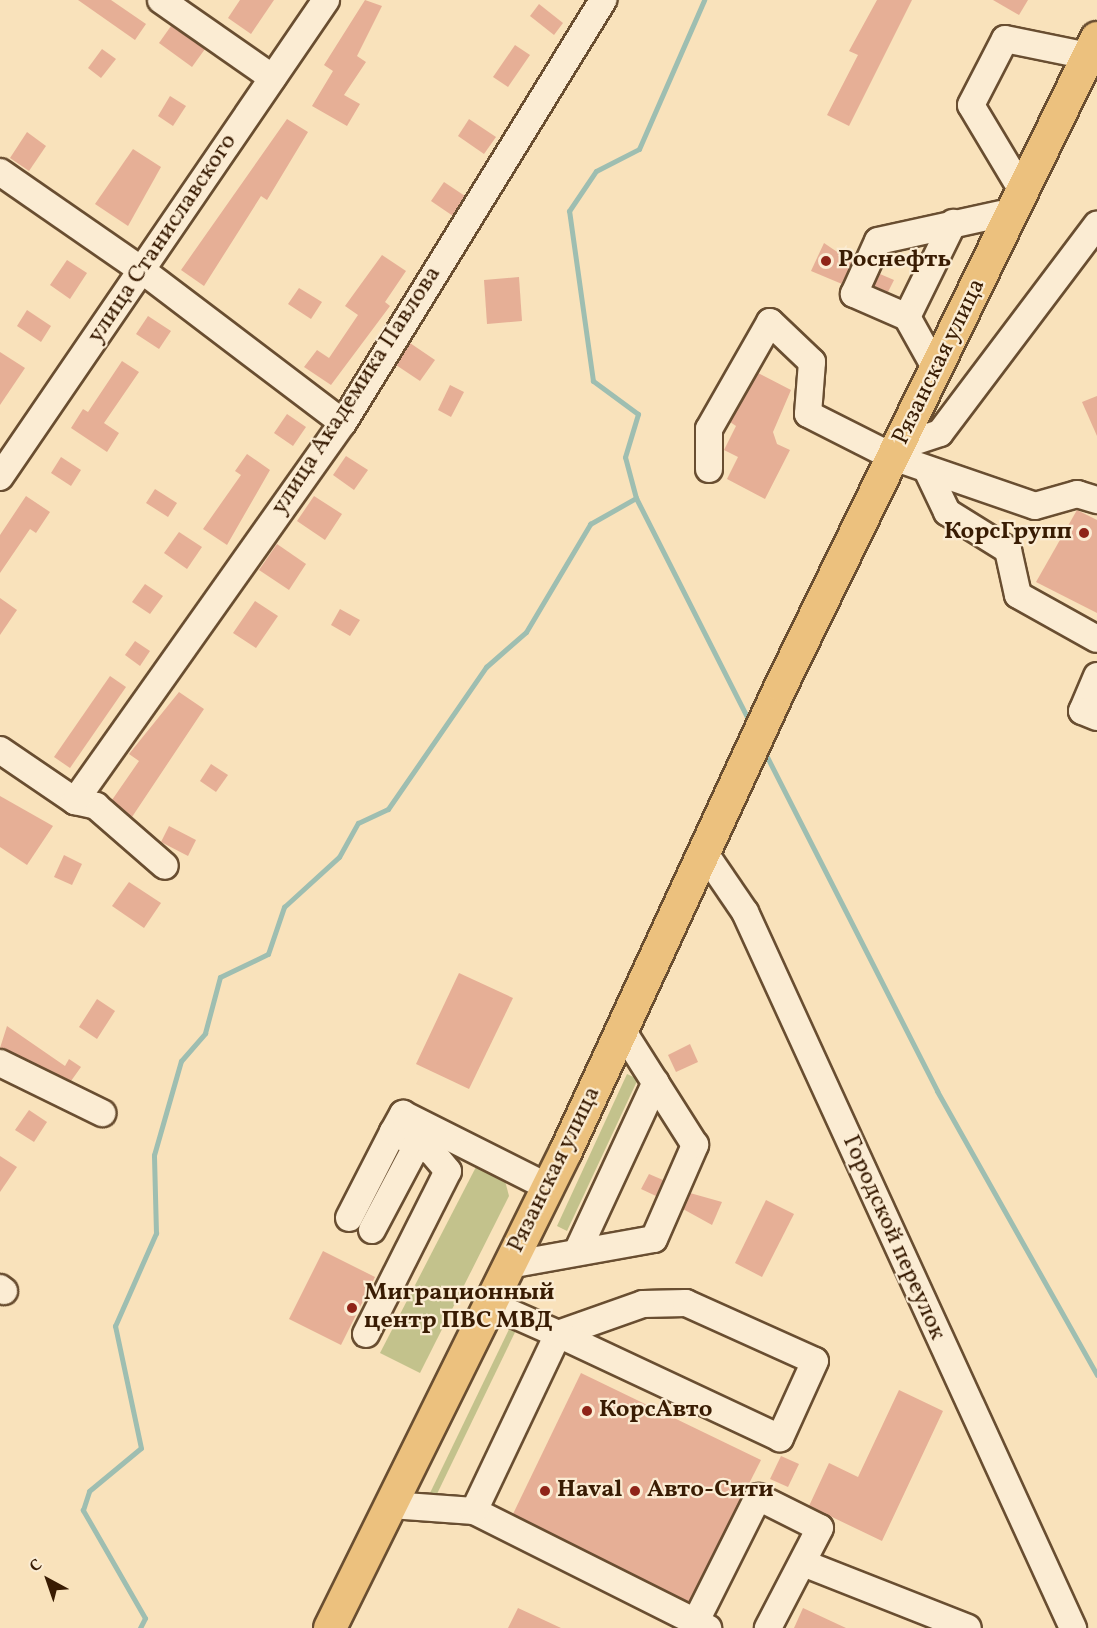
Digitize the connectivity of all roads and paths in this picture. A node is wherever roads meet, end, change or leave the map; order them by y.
1 (161, 0) edge
2 (326, 0) edge
3 (603, 0) edge
4 (1093, 47) edge
5 (273, 78) junction
6 (0, 172) edge
7 (1018, 201) junction
8 (952, 223) junction
9 (1097, 225) edge
10 (143, 271) junction
11 (907, 317) junction
12 (936, 369) junction
13 (343, 423) junction
14 (896, 452) junction
15 (709, 469) dead end
16 (927, 470) junction
17 (1, 473) edge
18 (1097, 500) edge
19 (1097, 639) edge
20 (1097, 676) edge
21 (1097, 717) edge
22 (0, 750) edge
23 (75, 801) junction
24 (704, 852) junction
25 (165, 866) dead end
26 (622, 1030) junction
27 (0, 1063) edge
28 (656, 1082) junction
29 (102, 1113) dead end
30 (393, 1132) junction
31 (417, 1145) junction
32 (548, 1187) junction
33 (348, 1218) dead end
34 (372, 1230) dead end
35 (577, 1252) junction
36 (509, 1264) junction
37 (490, 1304) junction
38 (366, 1334) dead end
39 (558, 1334) junction
40 (391, 1504) junction
41 (474, 1510) junction
42 (803, 1563) junction
43 (339, 1622) edge
44 (702, 1625) edge
45 (768, 1628) edge
46 (968, 1628) edge
47 (1073, 1628) edge

1 - 5 street
2 - 5 street, улица Станиславского
3 - 13 street, улица Академика Павлова
4 - 7 main road, Рязанская улица
4 - 7 street
5 - 10 street, улица Станиславского
6 - 10 street
7 - 8 street
7 - 12 main road, Рязанская улица
8 - 11 street
8 - 11 street
9 - 14 street
10 - 13 street
10 - 17 street, улица Станиславского
11 - 12 street
12 - 14 main road, Рязанская улица
13 - 23 street, улица Академика Павлова
14 - 15 street
14 - 16 street
14 - 24 main road, Рязанская улица
16 - 18 street
16 - 19 street
20 - 21 street
22 - 23 street
23 - 25 street
24 - 26 main road, Рязанская улица
24 - 47 street, Городской переулок
26 - 28 street
26 - 32 main road, Рязанская улица
27 - 29 street
28 - 35 street
28 - 35 street
30 - 31 street
30 - 32 street
30 - 33 street
31 - 34 street
31 - 38 street
32 - 36 main road, Рязанская улица
35 - 36 street
36 - 37 main road, Рязанская улица
37 - 39 street
37 - 40 main road, Рязанская улица
39 - 39 street
39 - 41 street
40 - 41 street
40 - 43 main road, Рязанская улица
41 - 44 street
42 - 44 street
42 - 45 street
42 - 46 street

